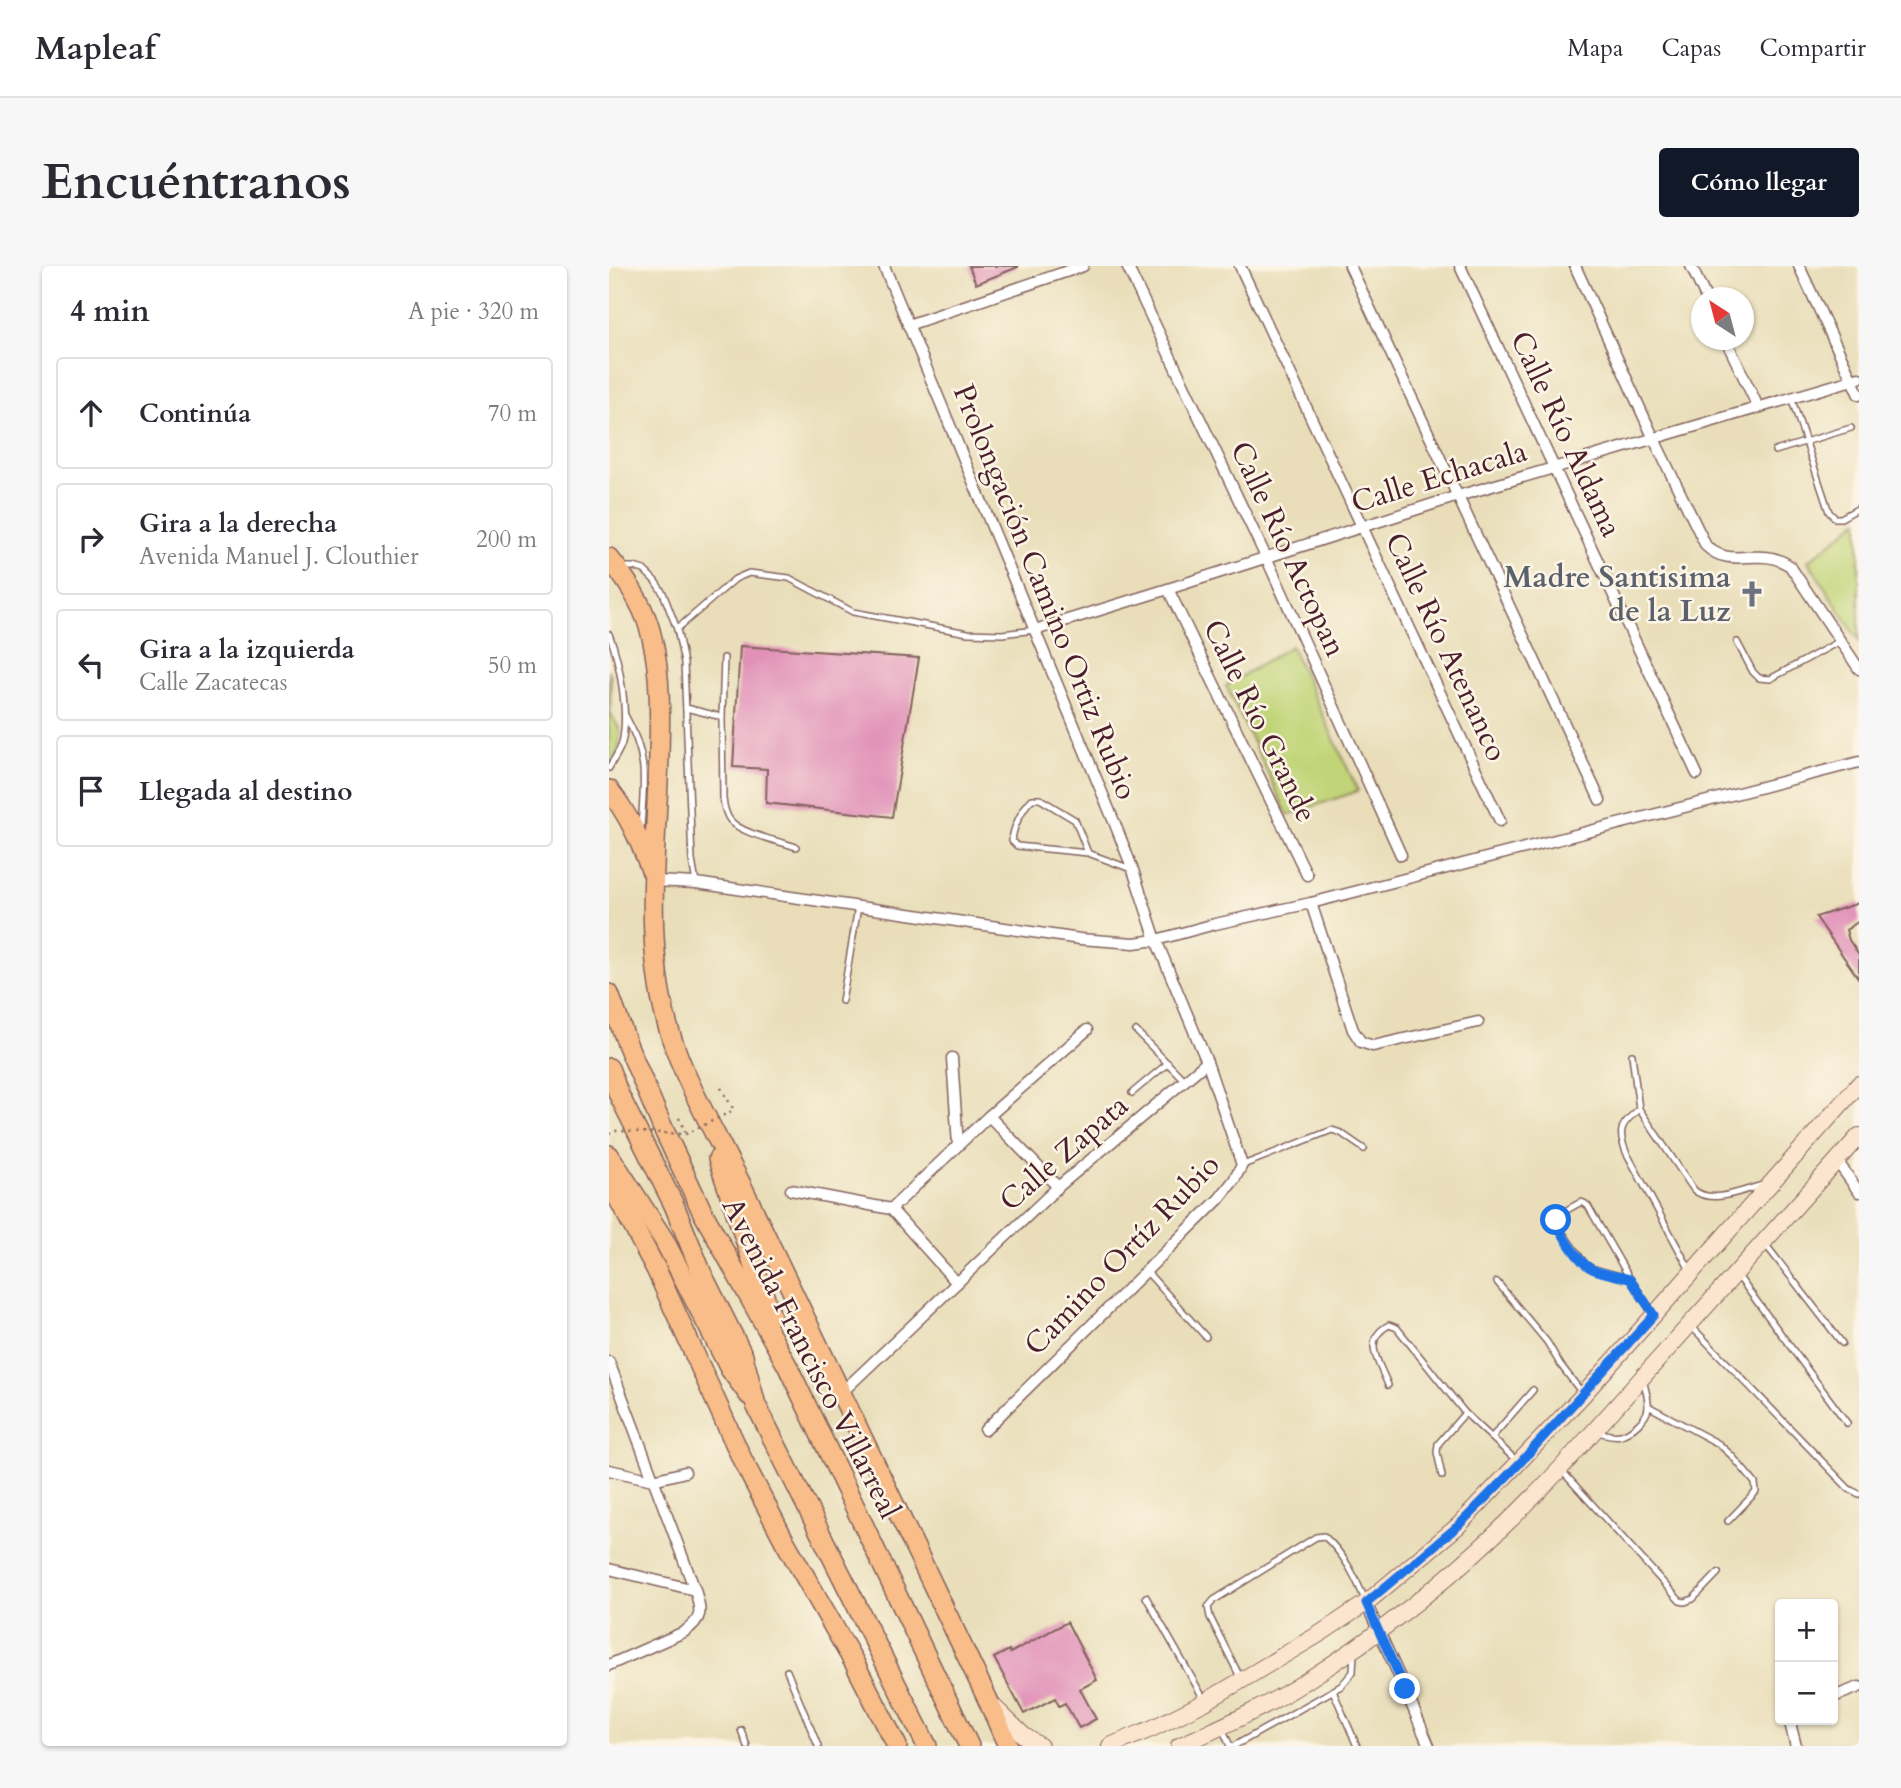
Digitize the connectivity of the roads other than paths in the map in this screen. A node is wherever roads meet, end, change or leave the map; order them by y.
1 (884, 266) edge
2 (1083, 266) edge
3 (1127, 266) edge
4 (1240, 266) edge
5 (1350, 266) edge
6 (1460, 266) edge
7 (1575, 266) edge
8 (1691, 266) edge
9 (1800, 266) edge
10 (1701, 287) edge
11 (908, 325) junction
12 (1731, 350) edge
13 (1856, 379) edge
14 (1859, 395) edge
15 (1791, 397) junction
16 (1758, 407) junction
17 (1851, 428) dead end
18 (1654, 439) junction
19 (1806, 443) junction
20 (1775, 451) dead end
21 (1554, 467) junction
22 (1458, 496) junction
23 (1859, 508) edge
24 (1363, 526) junction
25 (1266, 557) junction
26 (613, 562) edge
27 (1168, 589) junction
28 (677, 629) junction
29 (1035, 630) junction
30 (609, 634) edge
31 (1840, 641) junction
32 (1737, 642) dead end
33 (724, 657) dead end
34 (1859, 668) edge
35 (686, 708) junction
36 (623, 712) junction
37 (722, 717) junction
38 (1859, 762) edge
39 (609, 768) edge
40 (1697, 774) dead end
41 (609, 790) edge
42 (1600, 800) dead end
43 (1500, 821) dead end
44 (640, 839) junction
45 (796, 847) dead end
46 (1088, 853) junction
47 (1401, 855) dead end
48 (1133, 870) junction
49 (1307, 875) dead end
50 (655, 881) junction
51 (697, 883) junction
52 (1311, 903) junction
53 (858, 907) junction
54 (1156, 940) junction
55 (609, 994) edge
56 (842, 1001) dead end
57 (1478, 1022) dead end
58 (1087, 1030) dead end
59 (1136, 1031) dead end
60 (1632, 1055) dead end
61 (952, 1058) dead end
62 (1207, 1062) junction
63 (1168, 1063) junction
64 (609, 1068) edge
65 (1184, 1080) junction
66 (1859, 1084) edge
67 (1132, 1093) dead end
68 (1639, 1109) junction
69 (989, 1116) junction
70 (706, 1118) junction
71 (1859, 1136) edge
72 (958, 1145) junction
73 (1364, 1149) dead end
74 (609, 1155) edge
75 (1837, 1161) junction
76 (1243, 1165) junction
77 (609, 1181) edge
78 (1769, 1184) junction
79 (1058, 1187) junction
80 (791, 1190) dead end
81 (1859, 1192) edge
82 (891, 1209) junction
83 (1764, 1242) junction
84 (1146, 1270) junction
85 (1691, 1272) junction
86 (1736, 1274) junction
87 (1630, 1279) junction
88 (1497, 1282) dead end
89 (957, 1283) junction
90 (1654, 1315) junction
91 (1690, 1325) junction
92 (1206, 1337) dead end
93 (1842, 1343) dead end
94 (610, 1366) edge
95 (788, 1367) junction
96 (1642, 1378) junction
97 (1388, 1385) dead end
98 (1533, 1390) dead end
99 (1583, 1395) junction
100 (844, 1403) junction
101 (756, 1405) junction
102 (1649, 1406) junction
103 (1465, 1413) junction
104 (1847, 1423) dead end
105 (985, 1430) dead end
106 (1595, 1431) junction
107 (1492, 1437) junction
108 (1519, 1464) junction
109 (1560, 1469) junction
110 (609, 1470) edge
111 (685, 1472) dead end
112 (1442, 1476) dead end
113 (653, 1480) junction
114 (1859, 1494) edge
115 (1728, 1521) dead end
116 (609, 1569) edge
117 (1718, 1573) dead end
118 (695, 1590) junction
119 (1146, 1597) dead end
120 (1366, 1603) junction
121 (1379, 1632) junction
122 (1354, 1649) junction
123 (609, 1665) edge
124 (786, 1671) dead end
125 (1242, 1681) junction
126 (1859, 1686) edge
127 (1333, 1691) junction
128 (1838, 1695) edge
129 (987, 1698) junction
130 (1205, 1702) junction
131 (1791, 1725) edge
132 (1222, 1727) junction
133 (741, 1730) dead end
134 (1003, 1742) edge
135 (1183, 1745) edge
136 (1425, 1745) edge
137 (747, 1746) edge
138 (818, 1746) edge
139 (897, 1746) edge
140 (927, 1746) edge
141 (969, 1746) edge
142 (1040, 1746) edge
143 (1110, 1746) edge
144 (1232, 1746) edge
145 (1357, 1746) edge
146 (1796, 1746) edge

1 - 11 street, Prolongación Camino Ortiz Rubio
2 - 11 street
3 - 25 street, Calle Río Actopan
4 - 24 street, Calle Río Atenanco
5 - 22 street
6 - 21 street, Calle Río Aldama
7 - 18 street
8 - 10 street
9 - 13 street
11 - 29 street, Prolongación Camino Ortiz Rubio
12 - 16 street
13 - 14 street
13 - 15 street, Calle Echacala
15 - 16 street, Calle Echacala
15 - 19 lane
16 - 18 street, Calle Echacala
17 - 19 lane
18 - 21 street, Calle Echacala
18 - 31 street
19 - 20 lane
19 - 23 lane
21 - 22 street, Calle Echacala
21 - 40 street, Calle Río Aldama
22 - 24 street, Calle Echacala
22 - 42 street
24 - 25 street, Calle Echacala
24 - 43 street, Calle Río Atenanco
25 - 27 street, Calle Echacala
25 - 47 street, Calle Río Actopan
26 - 28 lane
26 - 50 highway
27 - 29 street, Calle Echacala
27 - 49 street, Calle Río Grande
28 - 29 lane
28 - 35 lane
29 - 48 street, Prolongación Camino Ortiz Rubio
30 - 36 lane
31 - 32 lane
31 - 34 street
33 - 37 lane
35 - 37 lane
35 - 51 lane
36 - 39 lane
36 - 44 lane
37 - 45 lane
38 - 52 street
41 - 44 highway
44 - 50 highway
46 - 46 lane
46 - 48 lane
48 - 54 street, Prolongación Camino Ortiz Rubio
50 - 51 street
50 - 70 highway
51 - 53 street
52 - 54 street
52 - 57 street
53 - 54 street
53 - 56 lane
54 - 62 street, Camino Ortíz Rubio
55 - 95 highway, Avenida Francisco Villarreal
58 - 69 street
59 - 63 lane
60 - 68 lane
61 - 72 street
62 - 65 street, Calle Zapata
62 - 76 street, Camino Ortíz Rubio
63 - 65 lane
63 - 67 lane
64 - 101 highway, Avenida Francisco Villarreal
65 - 79 street, Calle Zapata
66 - 78 main road
68 - 78 lane
68 - 85 lane
69 - 72 street
69 - 79 street
70 - 95 highway
70 - 100 highway
71 - 75 main road
72 - 82 street
73 - 76 lane
74 - 101 highway
75 - 81 street
75 - 83 main road
76 - 84 street, Camino Ortíz Rubio
77 - 139 highway
78 - 85 main road
79 - 89 street, Calle Zapata
80 - 82 street
82 - 89 street
83 - 86 main road
83 - 93 lane
84 - 92 lane
84 - 105 street, Camino Ortíz Rubio
85 - 90 main road
86 - 91 main road
86 - 104 lane
87 - 87 lane
87 - 90 lane
88 - 99 lane
89 - 100 street, Calle Zapata
90 - 99 main road
91 - 96 main road
91 - 114 lane
94 - 113 street
95 - 141 highway, Avenida Francisco Villarreal
96 - 102 lane
96 - 106 main road
97 - 103 lane
98 - 107 lane
99 - 108 main road
100 - 129 highway
101 - 140 highway, Avenida Francisco Villarreal
102 - 106 lane
102 - 115 lane
103 - 107 lane
103 - 112 lane
106 - 109 main road
107 - 108 lane
108 - 120 main road
109 - 117 lane
109 - 121 main road
110 - 113 street
111 - 113 street
113 - 118 street
116 - 118 street
118 - 123 street
119 - 130 lane
120 - 121 street
120 - 125 main road
120 - 125 lane
121 - 122 main road
121 - 136 street
122 - 127 lane
122 - 132 main road
124 - 138 lane
125 - 130 main road
126 - 128 street
127 - 144 lane
127 - 145 lane
129 - 134 highway
129 - 142 main road
130 - 143 main road
131 - 146 street
132 - 135 main road
132 - 144 lane
133 - 137 lane

